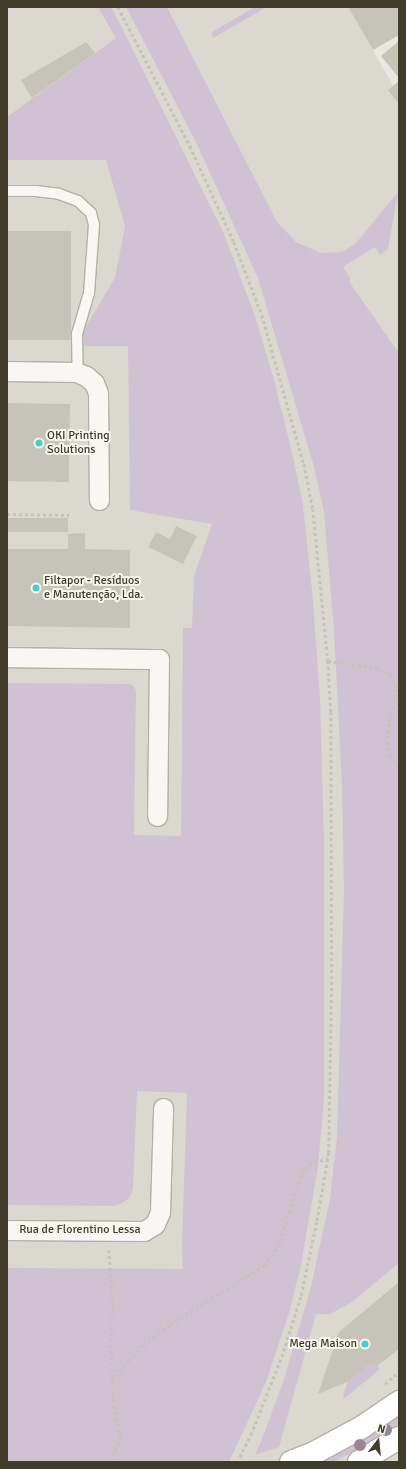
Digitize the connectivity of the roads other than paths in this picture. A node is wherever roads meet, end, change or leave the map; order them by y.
1 (7, 191) edge
2 (7, 371) edge
3 (78, 373) junction
4 (99, 500) dead end
5 (7, 657) edge
6 (157, 816) dead end
7 (163, 1108) dead end
8 (7, 1230) edge
9 (399, 1402) edge
10 (399, 1438) edge
11 (291, 1462) edge
12 (359, 1462) edge

1 - 3 lane
2 - 3 street
3 - 4 street
5 - 6 street
7 - 8 street, Rua de Florentino Lessa
9 - 11 main road
10 - 12 main road

